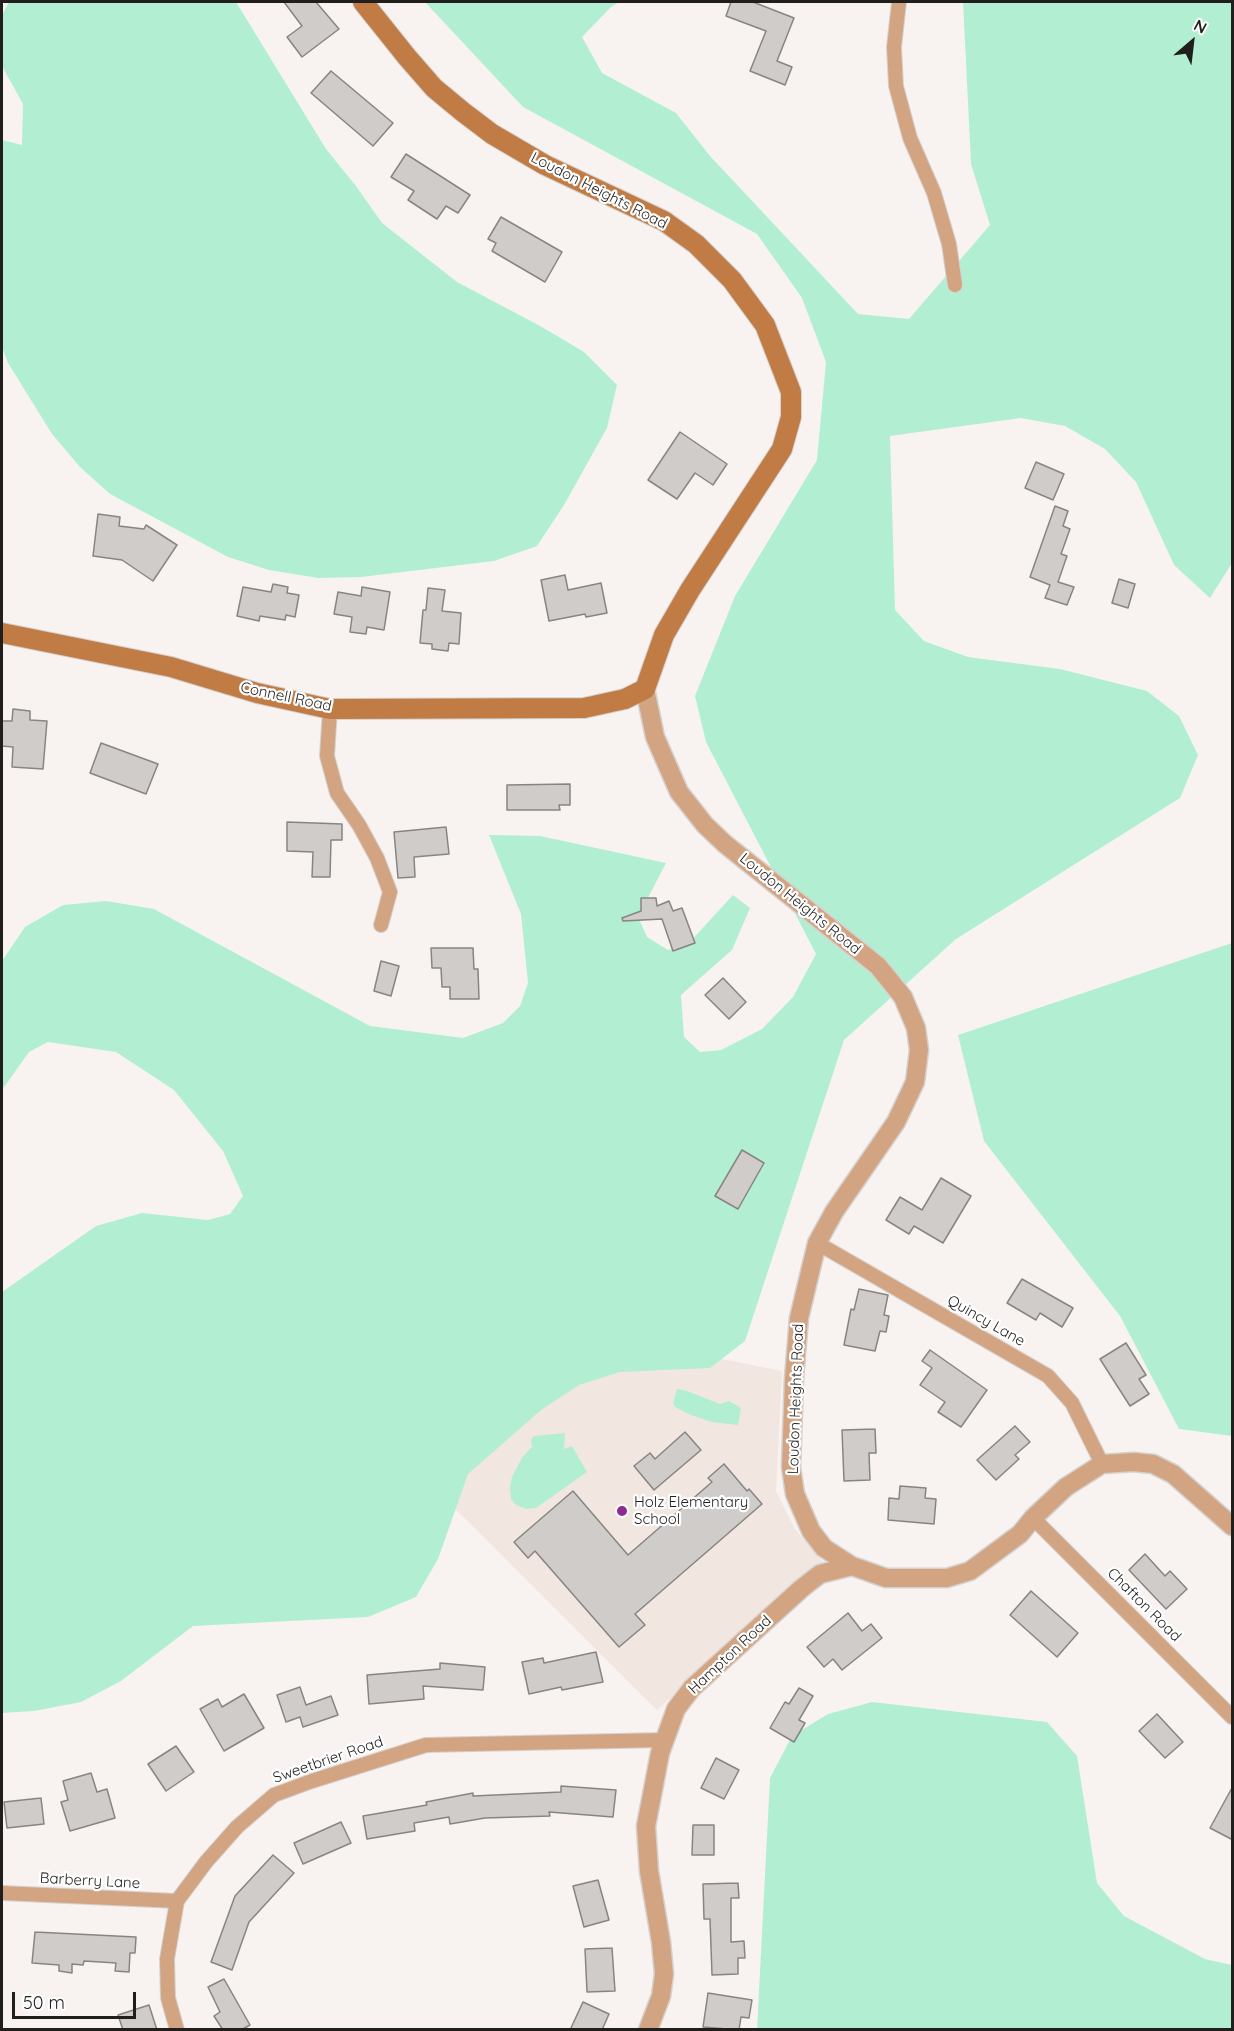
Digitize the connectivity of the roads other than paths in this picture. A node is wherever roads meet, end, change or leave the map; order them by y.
1 (899, 2) edge
2 (370, 4) edge
3 (955, 285) dead end
4 (2, 633) edge
5 (645, 689) junction
6 (330, 709) junction
7 (381, 925) dead end
8 (817, 1244) junction
9 (1102, 1464) junction
10 (1032, 1518) junction
11 (1233, 1526) edge
12 (852, 1566) junction
13 (1233, 1717) edge
14 (665, 1740) junction
15 (2, 1893) edge
16 (177, 1901) junction
17 (177, 2030) edge
18 (648, 2030) edge

1 - 3 street
2 - 5 main road, Loudon Heights Road
4 - 6 main road, Connell Road
5 - 6 main road, Connell Road
5 - 8 street, Loudon Heights Road
6 - 7 street
8 - 9 street, Quincy Lane
8 - 12 street, Loudon Heights Road
9 - 10 street, Loudon Heights Road
9 - 11 street, Loudon Heights Road
10 - 12 street, Loudon Heights Road
10 - 13 street, Chafton Road
12 - 14 street, Hampton Road
14 - 16 street, Sweetbrier Road
14 - 18 street, Hampton Road
15 - 16 street, Barberry Lane
16 - 17 street, Sweetbrier Road

